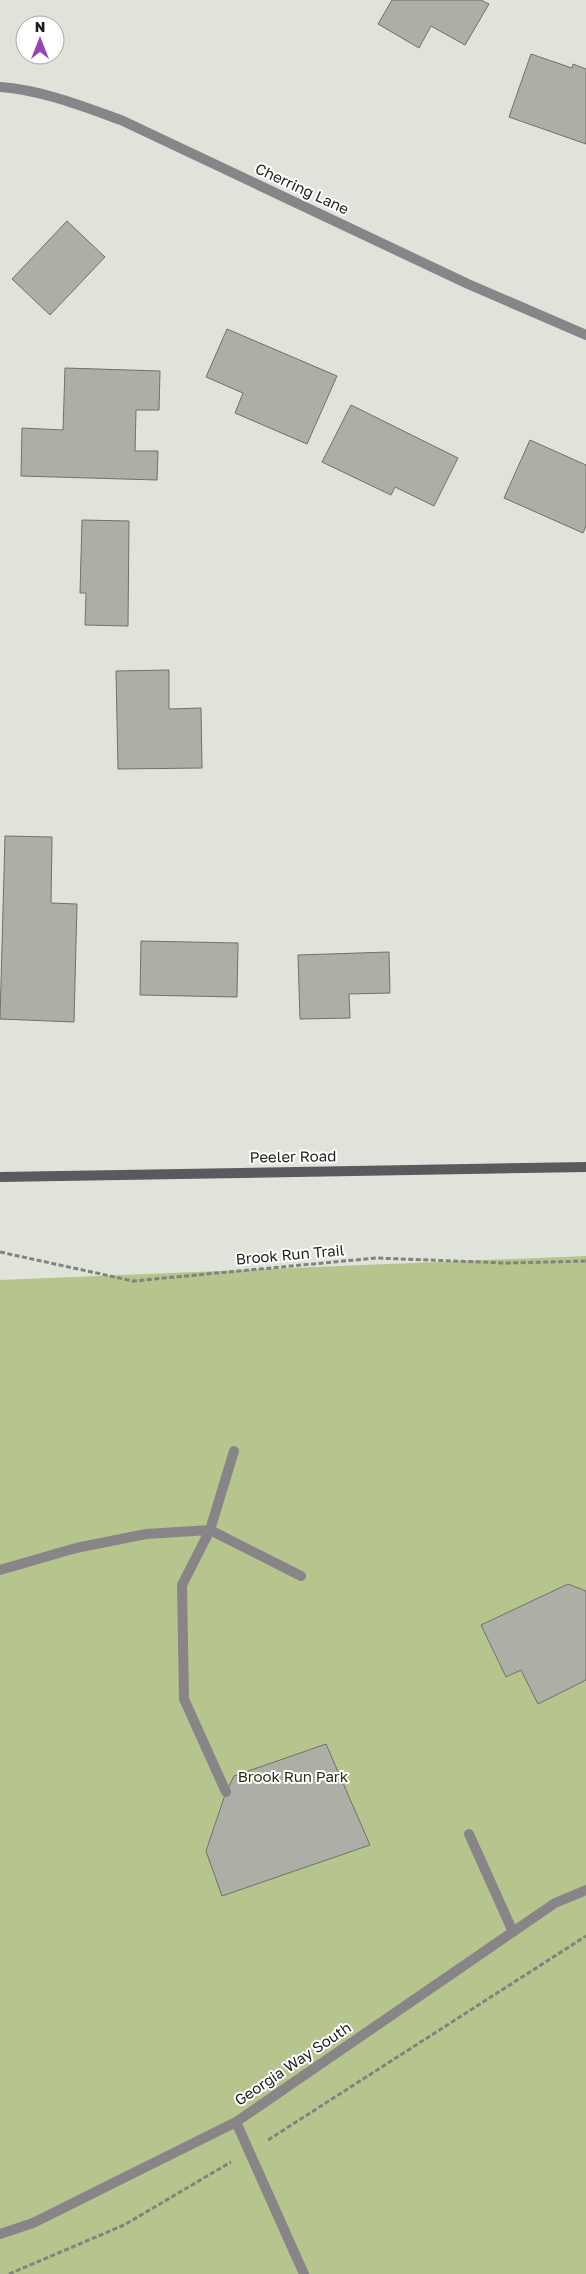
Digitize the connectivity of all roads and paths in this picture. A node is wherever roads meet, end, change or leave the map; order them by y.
1 (0, 87) edge
2 (586, 335) edge
3 (586, 1167) edge
4 (0, 1177) edge
5 (0, 1252) edge
6 (586, 1261) edge
7 (234, 1451) dead end
8 (210, 1530) junction
9 (0, 1570) edge
10 (301, 1576) dead end
11 (226, 1792) dead end
12 (469, 1834) dead end
13 (586, 1890) edge
14 (512, 1932) junction
15 (586, 1936) edge
16 (236, 2122) junction
17 (250, 2151) junction
18 (0, 2234) edge
19 (9, 2274) edge
20 (304, 2274) edge

1 - 2 street, Cherring Lane
3 - 4 street, Peeler Road
5 - 6 path, Brook Run Trail
7 - 8 street
8 - 9 street
8 - 10 street
8 - 11 street
12 - 14 street
13 - 14 street, Georgia Way South
14 - 16 street, Georgia Way South
15 - 17 path
16 - 17 street
16 - 18 street, Georgia Way South
17 - 19 path
17 - 20 street

